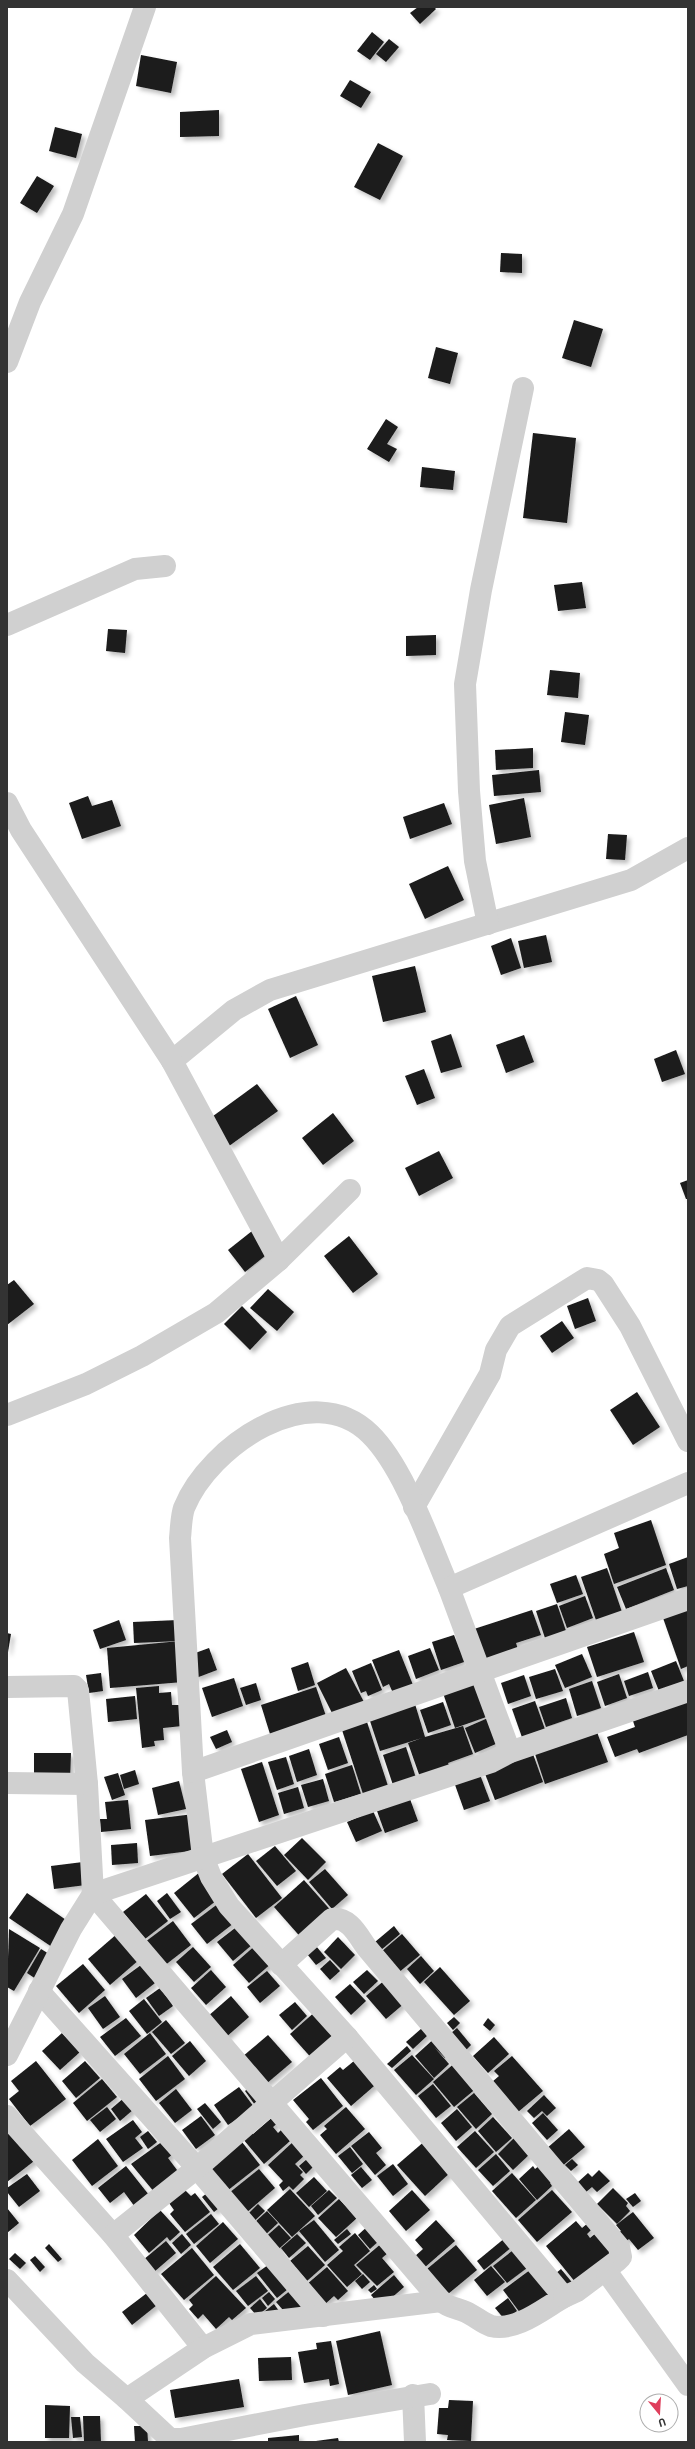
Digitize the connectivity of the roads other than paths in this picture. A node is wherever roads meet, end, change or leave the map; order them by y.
1 (145, 7) edge
2 (7, 362) edge
3 (523, 388) dead end
4 (165, 566) dead end
5 (7, 625) edge
6 (7, 803) edge
7 (688, 848) edge
8 (488, 924) junction
9 (172, 1061) junction
10 (350, 1190) dead end
11 (279, 1260) junction
12 (7, 1415) edge
13 (688, 1441) edge
14 (688, 1483) edge
15 (414, 1507) junction
16 (449, 1588) junction
17 (688, 1599) edge
18 (481, 1672) junction
19 (7, 1687) edge
20 (688, 1691) edge
21 (510, 1752) junction
22 (193, 1772) junction
23 (7, 1783) edge
24 (87, 1784) junction
25 (203, 1857) junction
26 (93, 1894) junction
27 (281, 1964) junction
28 (39, 1991) junction
29 (347, 2037) junction
30 (7, 2055) edge
31 (270, 2103) junction
32 (7, 2116) edge
33 (197, 2168) junction
34 (113, 2235) junction
35 (606, 2271) junction
36 (7, 2280) edge
37 (564, 2297) junction
38 (441, 2301) junction
39 (323, 2316) junction
40 (203, 2348) junction
41 (688, 2385) edge
42 (127, 2399) junction
43 (169, 2440) edge
44 (415, 2442) edge

1 - 2 street
3 - 8 street
4 - 5 street
6 - 9 street
7 - 8 street
8 - 9 street
9 - 11 street
10 - 11 street
11 - 12 street
13 - 15 street
14 - 16 street
15 - 16 street
15 - 22 street
16 - 18 street
17 - 18 street
18 - 21 street
18 - 22 street
19 - 24 street
20 - 21 street
21 - 25 street
22 - 25 street
23 - 24 street
24 - 26 street
25 - 26 street
25 - 27 street
26 - 28 street
26 - 31 street
27 - 29 street
27 - 35 street
28 - 30 street
28 - 33 street
29 - 31 street
29 - 37 street
31 - 33 street
31 - 38 street
32 - 34 street
33 - 34 street
33 - 39 street
34 - 40 street
35 - 37 street
35 - 41 street
36 - 42 street
37 - 38 street
38 - 39 street
39 - 40 street
40 - 42 street
42 - 43 street
43 - 44 street

